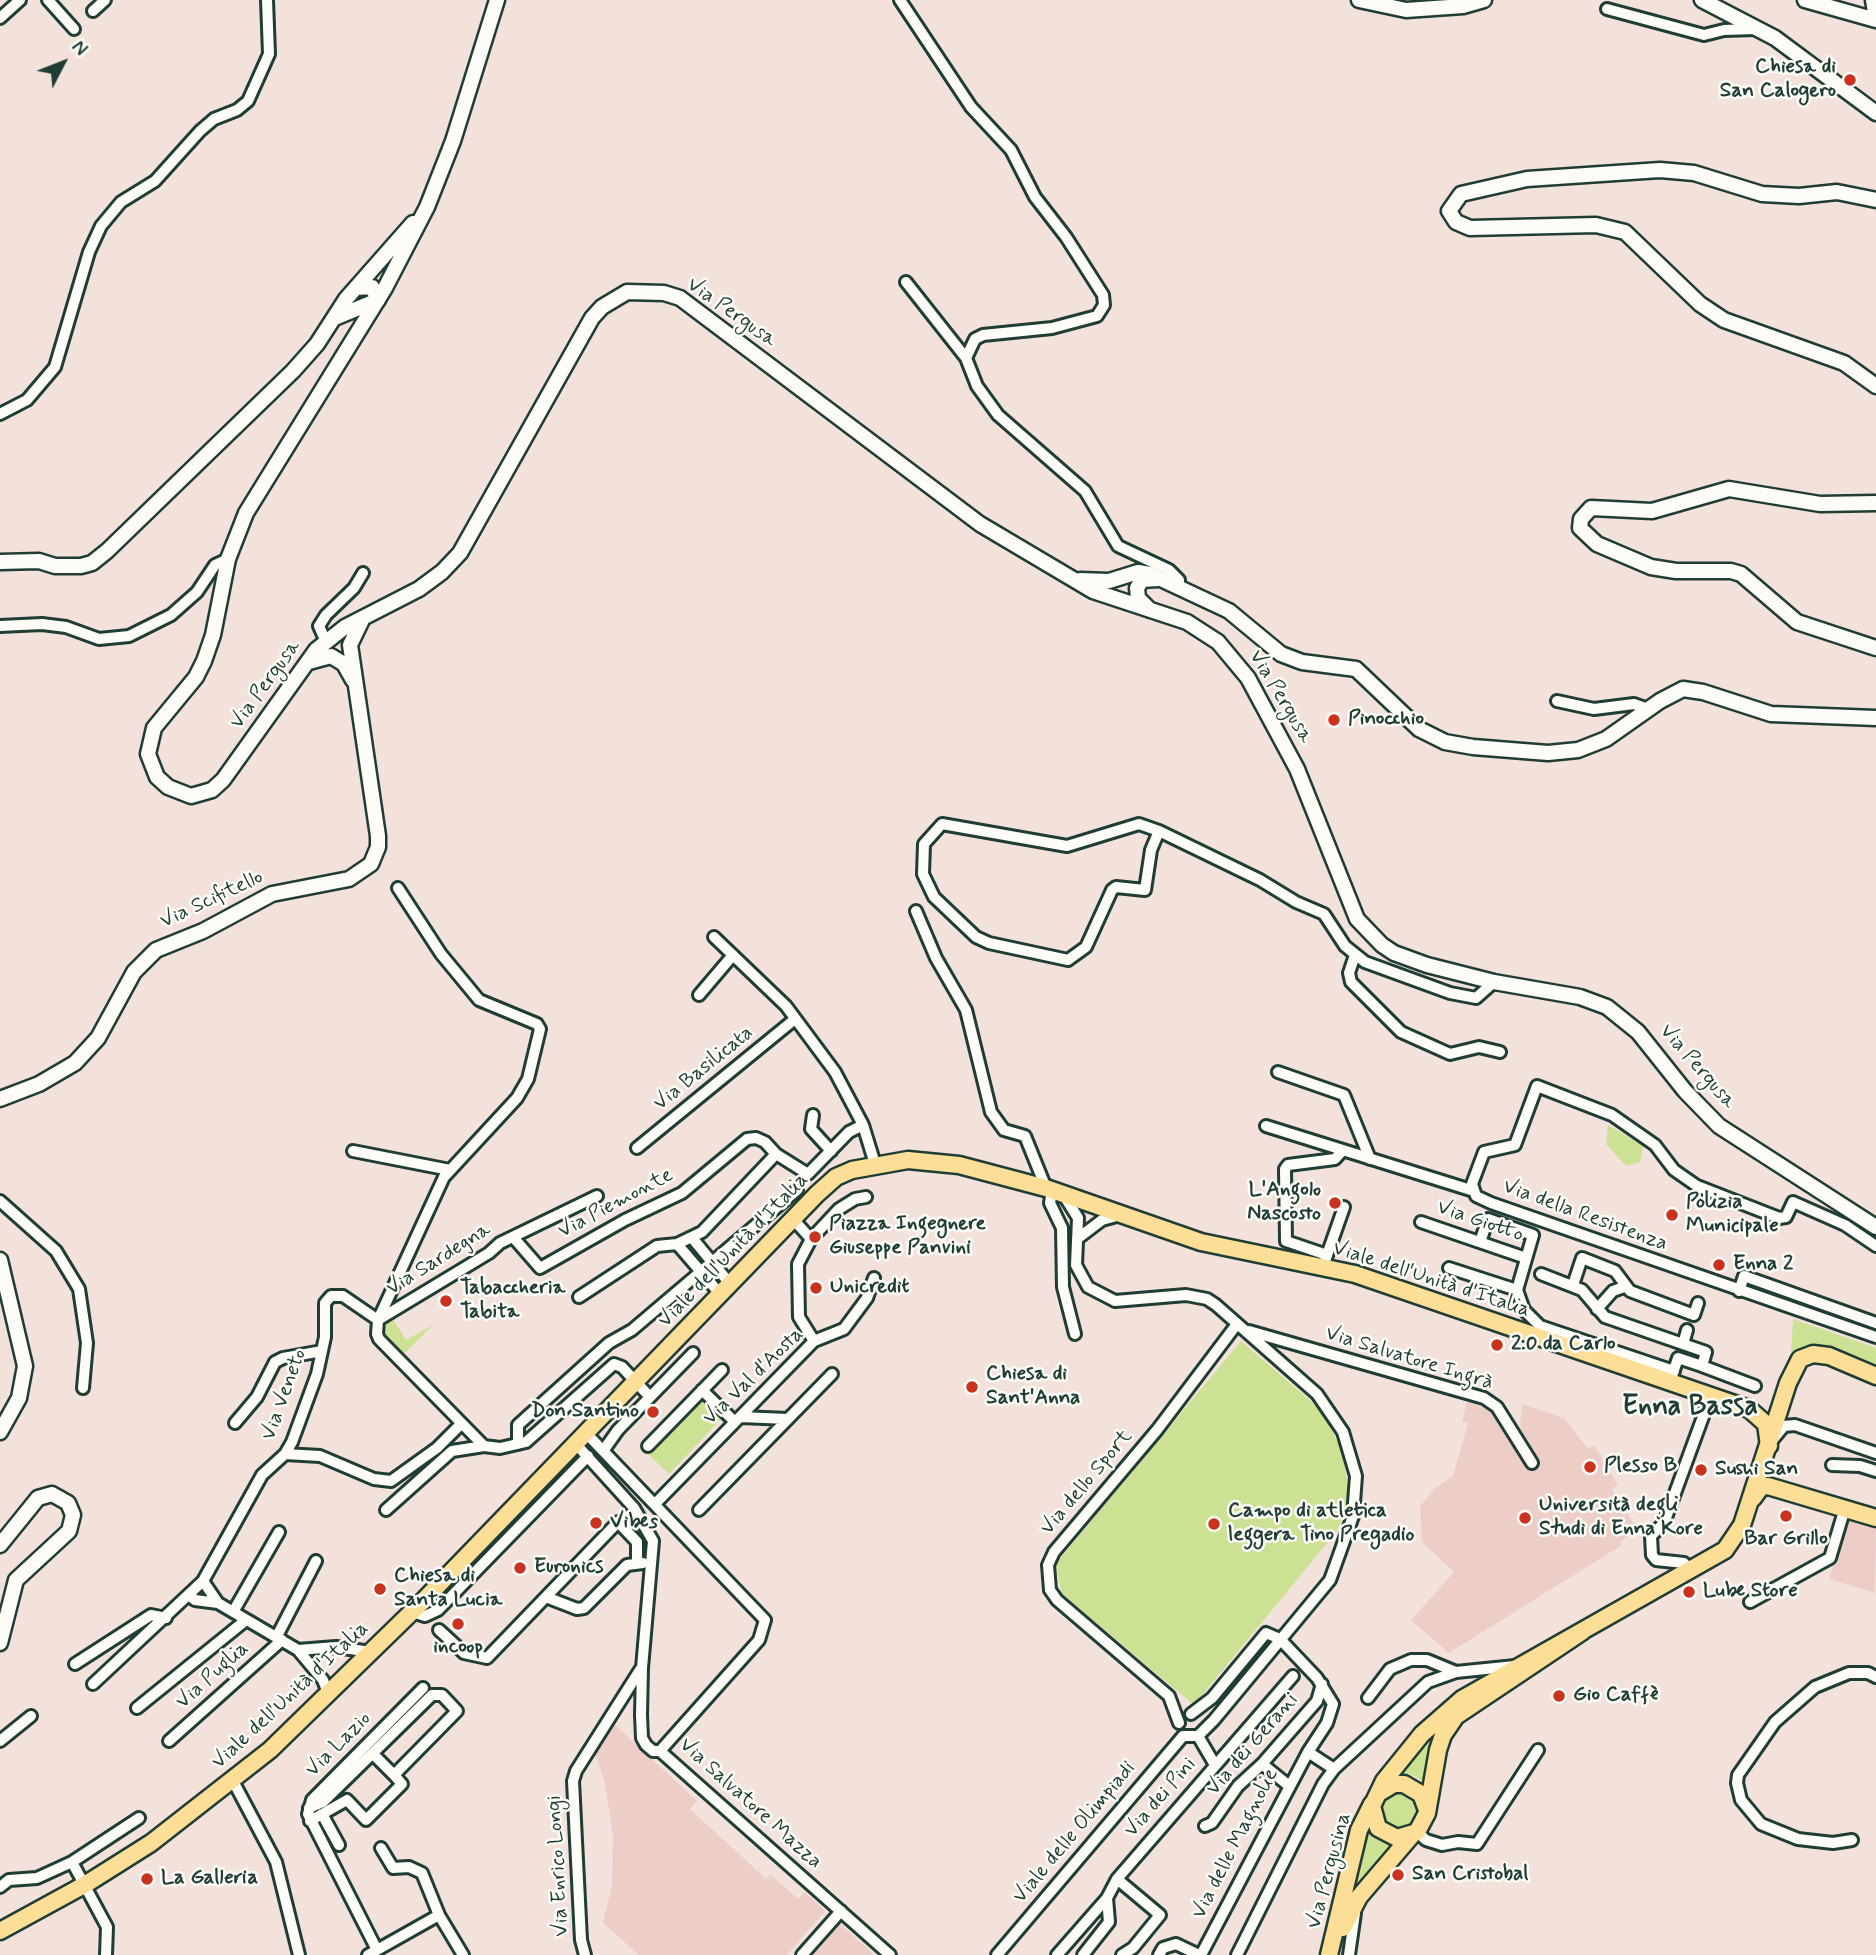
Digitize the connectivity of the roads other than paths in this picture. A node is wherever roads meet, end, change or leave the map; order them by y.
1 (48, 0) edge
2 (104, 0) edge
3 (267, 0) edge
4 (497, 0) edge
5 (900, 0) edge
6 (1359, 0) edge
7 (1484, 0) edge
8 (1702, 0) edge
9 (1805, 0) edge
10 (1873, 0) edge
11 (17, 1) edge
12 (1374, 2) edge
13 (1607, 9) dead end
14 (93, 10) dead end
15 (0, 18) edge
16 (1876, 19) edge
17 (74, 29) dead end
18 (1759, 29) junction
19 (1876, 113) edge
20 (1876, 200) edge
21 (427, 207) junction
22 (906, 282) dead end
23 (356, 288) junction
24 (378, 300) junction
25 (334, 320) junction
26 (358, 332) junction
27 (966, 358) junction
28 (1876, 386) edge
29 (0, 414) edge
30 (1876, 503) edge
31 (228, 559) junction
32 (0, 562) edge
33 (363, 573) dead end
34 (1122, 577) junction
35 (1160, 579) junction
36 (1074, 580) junction
37 (1142, 580) junction
38 (1179, 588) junction
39 (1113, 599) junction
40 (1152, 611) junction
41 (365, 615) junction
42 (0, 626) edge
43 (329, 639) junction
44 (1876, 648) edge
45 (347, 658) junction
46 (303, 666) junction
47 (1558, 701) dead end
48 (1648, 709) junction
49 (1876, 718) edge
50 (1159, 831) junction
51 (398, 888) dead end
52 (916, 911) dead end
53 (714, 937) dead end
54 (733, 955) junction
55 (1355, 955) junction
56 (1494, 982) junction
57 (699, 995) dead end
58 (795, 1019) junction
59 (1500, 1052) dead end
60 (1278, 1072) dead end
61 (0, 1099) edge
62 (813, 1115) dead end
63 (863, 1125) junction
64 (1266, 1126) dead end
65 (637, 1148) dead end
66 (1343, 1150) junction
67 (353, 1151) dead end
68 (831, 1151) junction
69 (776, 1154) junction
70 (1370, 1159) junction
71 (875, 1164) junction
72 (450, 1170) junction
73 (797, 1190) dead end
74 (1054, 1191) junction
75 (1474, 1191) junction
76 (597, 1196) dead end
77 (866, 1197) dead end
78 (0, 1201) edge
79 (1344, 1207) dead end
80 (1089, 1213) junction
81 (793, 1219) junction
82 (1421, 1222) dead end
83 (1876, 1227) edge
84 (513, 1237) junction
85 (693, 1239) junction
86 (811, 1239) junction
87 (1077, 1239) junction
88 (1480, 1242) junction
89 (677, 1244) junction
90 (1876, 1246) edge
91 (1526, 1258) junction
92 (0, 1260) edge
93 (1325, 1261) junction
94 (711, 1262) junction
95 (1449, 1268) dead end
96 (701, 1272) junction
97 (1541, 1274) dead end
98 (874, 1278) dead end
99 (1573, 1285) junction
100 (1624, 1287) junction
101 (726, 1290) junction
102 (1517, 1290) junction
103 (1739, 1291) junction
104 (579, 1297) dead end
105 (1698, 1303) dead end
106 (1597, 1309) junction
107 (378, 1320) junction
108 (1876, 1323) edge
109 (1241, 1327) junction
110 (1687, 1330) dead end
111 (1075, 1334) dead end
112 (1876, 1337) edge
113 (814, 1341) junction
114 (1683, 1344) junction
115 (322, 1351) junction
116 (693, 1353) dead end
117 (1702, 1366) junction
118 (722, 1370) dead end
119 (832, 1374) dead end
120 (1672, 1376) junction
121 (1876, 1376) edge
122 (636, 1383) junction
123 (1788, 1383) junction
124 (1755, 1386) dead end
125 (83, 1388) dead end
126 (702, 1390) junction
127 (1711, 1395) junction
128 (650, 1397) junction
129 (1749, 1409) junction
130 (738, 1419) junction
131 (788, 1419) junction
132 (235, 1423) dead end
133 (461, 1424) junction
134 (0, 1432) edge
135 (518, 1444) junction
136 (584, 1445) junction
137 (484, 1446) junction
138 (648, 1446) dead end
139 (1769, 1446) junction
140 (605, 1453) junction
141 (1876, 1453) edge
142 (285, 1454) junction
143 (1532, 1463) dead end
144 (596, 1465) junction
145 (1832, 1465) dead end
146 (1762, 1468) junction
147 (1876, 1471) edge
148 (1783, 1489) junction
149 (656, 1504) junction
150 (1749, 1506) junction
151 (1844, 1508) junction
152 (386, 1510) dead end
153 (699, 1510) dead end
154 (1876, 1518) edge
155 (278, 1532) dead end
156 (0, 1545) edge
157 (316, 1561) dead end
158 (637, 1563) junction
159 (652, 1564) junction
160 (1690, 1570) junction
161 (204, 1581) junction
162 (190, 1596) junction
163 (546, 1597) junction
164 (1750, 1602) dead end
165 (218, 1603) junction
166 (233, 1612) junction
167 (166, 1618) junction
168 (246, 1620) junction
169 (439, 1630) dead end
170 (1583, 1631) junction
171 (279, 1638) junction
172 (1280, 1639) junction
173 (0, 1643) edge
174 (298, 1650) junction
175 (371, 1652) junction
176 (75, 1664) dead end
177 (642, 1668) junction
178 (1510, 1668) junction
179 (1457, 1672) junction
180 (1293, 1676) dead end
181 (1876, 1677) edge
182 (93, 1684) dead end
183 (1322, 1684) junction
184 (423, 1688) dead end
185 (328, 1693) junction
186 (1368, 1698) dead end
187 (137, 1708) dead end
188 (1465, 1708) junction
189 (1191, 1714) junction
190 (31, 1716) dead end
191 (1179, 1723) junction
192 (1183, 1735) junction
193 (1199, 1735) junction
194 (0, 1741) edge
195 (169, 1741) dead end
196 (1538, 1750) dead end
197 (660, 1751) junction
198 (1308, 1752) junction
199 (373, 1754) junction
200 (1262, 1764) junction
201 (1215, 1765) junction
202 (1334, 1769) junction
203 (394, 1775) junction
204 (233, 1781) junction
205 (1288, 1785) junction
206 (1376, 1796) junction
207 (309, 1808) junction
208 (1427, 1813) junction
209 (322, 1814) junction
210 (139, 1818) dead end
211 (310, 1821) junction
212 (1205, 1826) dead end
213 (1415, 1833) junction
214 (1852, 1840) dead end
215 (340, 1845) dead end
216 (381, 1848) dead end
217 (72, 1862) junction
218 (1117, 1879) junction
219 (86, 1884) junction
220 (0, 1887) edge
221 (1107, 1898) junction
222 (1356, 1901) junction
223 (841, 1912) junction
224 (439, 1914) junction
225 (0, 1931) edge
226 (0, 1942) edge
227 (372, 1953) edge
228 (106, 1955) edge
229 (299, 1955) edge
230 (463, 1955) edge
231 (585, 1955) edge
232 (802, 1955) edge
233 (890, 1955) edge
234 (997, 1955) edge
235 (1058, 1955) edge
236 (1083, 1955) edge
237 (1122, 1955) edge
238 (1159, 1955) edge
239 (1200, 1955) edge
240 (1237, 1955) edge
241 (1329, 1955) edge
242 (1337, 1955) edge
243 (1349, 1955) edge

1 - 17 street
2 - 14 street
3 - 29 street
4 - 21 main road, Via Pergusa
5 - 27 street
6 - 12 main road
7 - 12 main road
8 - 18 main road
9 - 16 main road
10 - 16 main road
11 - 15 street
13 - 18 street
18 - 19 main road
20 - 28 main road
21 - 23 main road
21 - 24 main road, Via Pergusa
22 - 27 street
23 - 24 main road
23 - 25 main road
24 - 25 main road
24 - 26 main road, Via Pergusa
25 - 26 main road
25 - 32 main road
26 - 31 main road, Via Pergusa
27 - 38 street
30 - 44 main road
31 - 42 street
31 - 46 main road, Via Pergusa
33 - 43 street
34 - 35 main road
34 - 36 main road
34 - 39 main road
35 - 37 main road
35 - 38 main road
36 - 39 main road, Via Pergusa
36 - 41 main road, Via Pergusa
37 - 39 main road
37 - 40 main road
38 - 48 main road
39 - 40 main road, Via Pergusa
40 - 56 main road, Via Pergusa
41 - 43 main road, Via Pergusa
41 - 45 main road
43 - 45 main road
43 - 46 main road, Via Pergusa
45 - 46 main road
45 - 61 main road, Via Scifitello
47 - 48 street
48 - 49 main road
50 - 50 street
50 - 55 street
51 - 72 street
52 - 74 street
53 - 54 street
54 - 57 street
54 - 58 street
55 - 56 street
55 - 59 street
56 - 83 main road, Via Pergusa
58 - 63 street
58 - 65 street, Via Basilicata
60 - 70 street
62 - 68 street
63 - 68 street
63 - 71 street
64 - 66 street
66 - 70 street
66 - 93 street
67 - 72 street
68 - 69 street
69 - 84 street, Via Piemonte
69 - 85 street
70 - 75 street
71 - 74 main road, Viale dell'Unità d'Italia
71 - 81 main road, Viale dell'Unità d'Italia
72 - 107 street
73 - 94 street
74 - 80 main road, Viale dell'Unità d'Italia
74 - 111 street
75 - 90 street, Via della Resistenza
75 - 103 street, Via della Resistenza
76 - 84 street, Via Sardegna
77 - 86 street
78 - 125 street
79 - 93 street
80 - 87 street
80 - 87 street
80 - 93 main road, Viale dell'Unità d'Italia
81 - 86 street
81 - 101 main road, Viale dell'Unità d'Italia
82 - 88 street, Via Giotto
84 - 107 street, Via Sardegna
85 - 89 street
85 - 94 street
86 - 113 street
87 - 109 street
88 - 91 street, Via Giotto
88 - 91 street
89 - 96 street
89 - 104 street
91 - 102 street
92 - 134 main road
93 - 120 main road, Viale dell'Unità d'Italia
94 - 96 street
94 - 101 street
95 - 102 street
96 - 101 street
96 - 135 street
97 - 99 street
98 - 113 street, Via Val d'Aosta
99 - 100 street
99 - 106 street
100 - 105 street
100 - 106 street
101 - 122 main road, Viale dell'Unità d'Italia
102 - 120 street
103 - 108 street
103 - 112 street, Via della Resistenza
106 - 114 street
107 - 115 street, Via Veneto
107 - 133 street, Via Sardegna
109 - 143 street, Via Salvatore Ingrà
109 - 172 street
109 - 191 street, Via dello Sport
110 - 114 street
113 - 130 street, Via Val d'Aosta
114 - 117 street
115 - 132 street
115 - 142 street, Via Veneto
116 - 128 street
117 - 120 street
117 - 124 street
118 - 126 street
119 - 131 street
120 - 127 main road, Viale dell'Unità d'Italia
121 - 123 main road
122 - 128 street
122 - 135 street
122 - 136 main road, Viale dell'Unità d'Italia
123 - 129 main road
123 - 139 main road
126 - 130 street
126 - 138 street
127 - 129 main road, Viale dell'Unità d'Italia
127 - 160 street
128 - 140 street
129 - 139 main road
130 - 131 street
130 - 149 street, Via Val d'Aosta
131 - 153 street
133 - 137 street, Via Sardegna
133 - 142 street
135 - 137 street
136 - 140 street, Via Salvatore Mazza
136 - 144 street, Via Enrico Longi
136 - 175 main road, Viale dell'Unità d'Italia
137 - 152 street
139 - 141 street
139 - 146 main road
140 - 144 street
140 - 149 street, Via Salvatore Mazza
142 - 161 street, Via Veneto
144 - 159 street, Via Enrico Longi
145 - 147 street
146 - 148 main road
146 - 150 main road
148 - 150 main road
148 - 151 main road
149 - 197 street, Via Salvatore Mazza
150 - 160 main road
151 - 154 main road
151 - 164 street
155 - 166 street
156 - 173 main road
157 - 171 street, Via Puglia
158 - 159 street
158 - 163 street
158 - 163 street
159 - 177 street, Via Enrico Longi
160 - 170 main road
161 - 162 street, Via Veneto
161 - 165 street
162 - 165 street
162 - 167 street, Via Veneto
163 - 169 street
165 - 166 street
166 - 168 street
167 - 176 street
167 - 182 street, Via Veneto
168 - 171 street
168 - 187 street
170 - 178 main road, Via Pergusina
170 - 188 main road
171 - 174 street
171 - 195 street, Via Puglia
172 - 183 street, Via delle Magnolie
172 - 189 street
172 - 193 street
174 - 175 street
174 - 185 street
175 - 185 main road, Viale dell'Unità d'Italia
177 - 197 street
177 - 231 street, Via Enrico Longi
178 - 179 street
178 - 188 street
178 - 206 main road, Via Pergusina
179 - 186 street
179 - 202 street
180 - 201 street, Via dei Pini
181 - 214 street
183 - 198 street, Via delle Magnolie
183 - 200 street, Via dei Gerani
184 - 207 street, Via Lazio
185 - 204 main road, Viale dell'Unità d'Italia
188 - 208 main road
189 - 191 street
189 - 193 street
190 - 194 street
191 - 192 street
192 - 193 street
192 - 234 street, Viale delle Olimpiadi
193 - 201 street
196 - 213 street
197 - 223 street, Via Salvatore Mazza
198 - 202 street
198 - 205 street, Via delle Magnolie
199 - 203 street
199 - 203 street
199 - 207 street
200 - 205 street
200 - 212 street, Via dei Gerani
201 - 218 street, Via dei Pini
202 - 240 street
203 - 209 street
204 - 219 main road, Viale dell'Unità d'Italia
204 - 229 street
205 - 239 street, Via delle Magnolie
206 - 208 main road
206 - 213 main road
206 - 241 main road, Via Pergusina
207 - 211 street, Via Lazio
208 - 213 main road
209 - 211 street
209 - 215 street
210 - 217 street
211 - 227 street, Via Lazio
213 - 222 main road, Via Pergusina
216 - 224 street
217 - 219 street
217 - 220 street
218 - 221 street, Via dei Pini
218 - 237 street
219 - 225 main road, Viale dell'Unità d'Italia
219 - 226 main road, Viale dell'Unità d'Italia
219 - 228 street
221 - 235 street
221 - 236 street, Via dei Pini
222 - 242 main road, Via Pergusina
222 - 243 street
223 - 232 street
223 - 233 street, Via Salvatore Mazza
224 - 227 street
224 - 230 street
238 - 239 street

